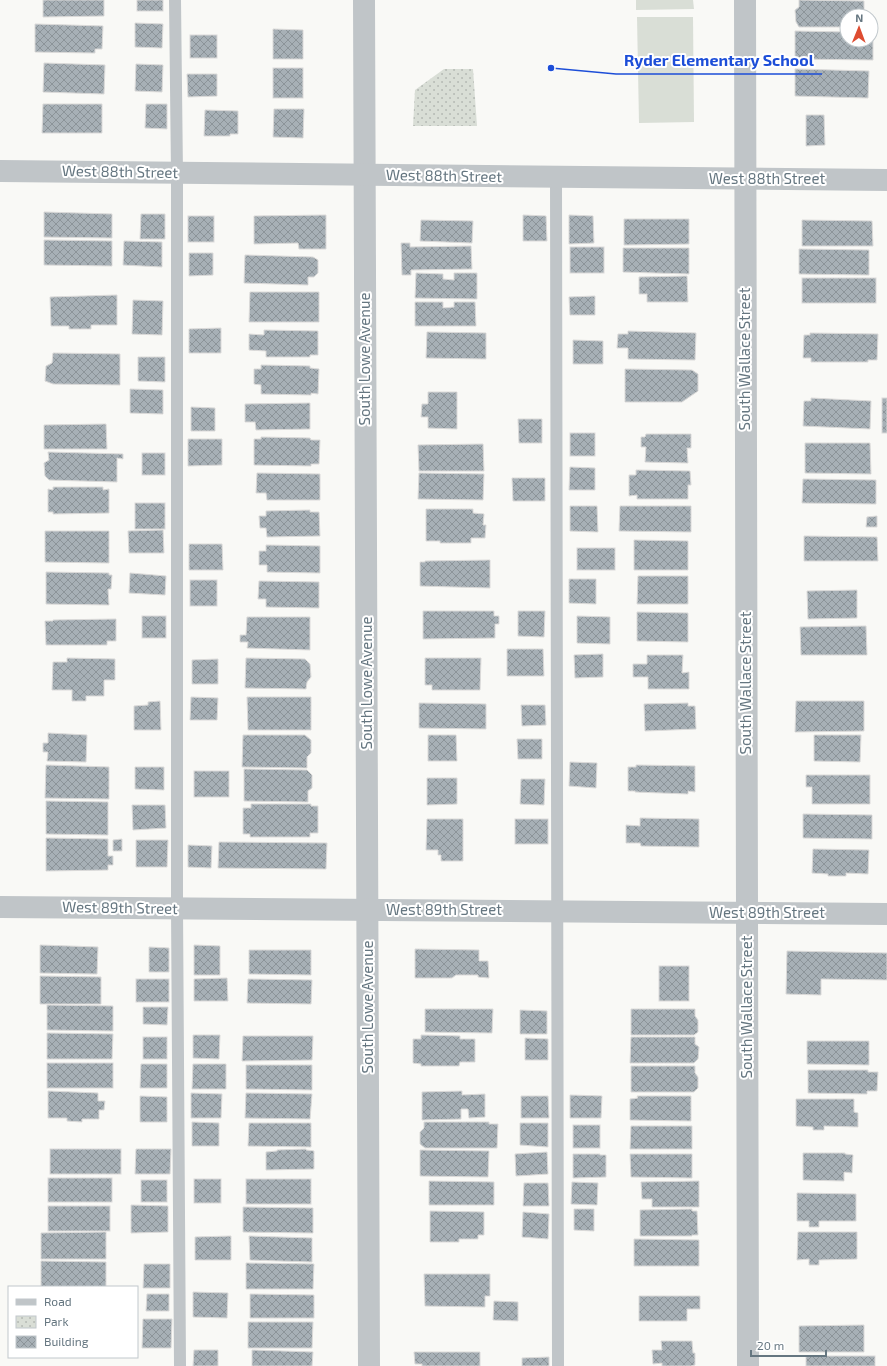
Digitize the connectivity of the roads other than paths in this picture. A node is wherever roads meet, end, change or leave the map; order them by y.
1 (175, 0) edge
2 (364, 0) edge
3 (745, 0) edge
4 (0, 171) edge
5 (177, 173) junction
6 (365, 175) junction
7 (556, 177) junction
8 (745, 179) junction
9 (887, 180) edge
10 (0, 907) edge
11 (177, 908) junction
12 (367, 910) junction
13 (558, 911) junction
14 (746, 913) junction
15 (887, 914) edge
16 (180, 1366) edge
17 (369, 1366) edge
18 (558, 1366) edge
19 (748, 1366) edge

1 - 5 lane
2 - 6 street, South Lowe Avenue
3 - 8 street, South Wallace Street
4 - 5 street, West 88th Street
5 - 6 street, West 88th Street
5 - 11 lane
6 - 7 street, West 88th Street
6 - 12 street, South Lowe Avenue
7 - 8 street, West 88th Street
7 - 13 lane
8 - 9 street, West 88th Street
8 - 14 street, South Wallace Street
10 - 11 street, West 89th Street
11 - 12 street, West 89th Street
11 - 16 lane
12 - 13 street, West 89th Street
12 - 17 street, South Lowe Avenue
13 - 14 street, West 89th Street
13 - 18 lane
14 - 15 street, West 89th Street
14 - 19 street, South Wallace Street

